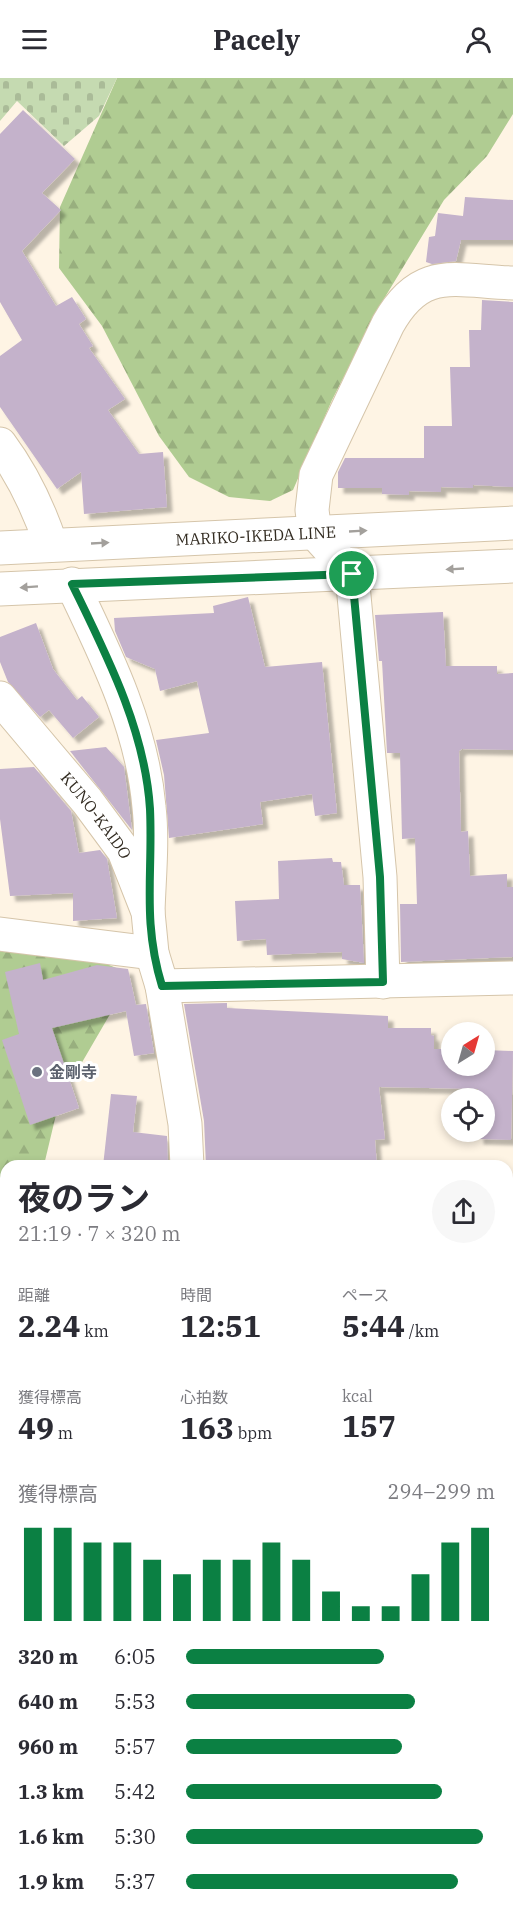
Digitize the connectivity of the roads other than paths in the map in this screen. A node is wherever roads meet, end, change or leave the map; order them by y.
1 (513, 282) edge
2 (0, 444) edge
3 (513, 523) edge
4 (315, 532) junction
5 (51, 545) junction
6 (0, 548) edge
7 (513, 566) edge
8 (352, 574) junction
9 (72, 584) junction
10 (0, 589) edge
11 (0, 698) edge
12 (148, 912) junction
13 (0, 934) edge
14 (152, 953) junction
15 (513, 978) edge
16 (383, 982) junction
17 (162, 986) junction
18 (186, 1160) edge

1 - 4 street
2 - 5 street
4 -> 3 street, MARIKO-IKEDA LINE
5 -> 4 street, MARIKO-IKEDA LINE
4 - 8 street
5 - 6 street, MARIKO-IKEDA LINE
7 -> 8 street
8 - 9 street
8 - 16 street
9 -> 10 street
9 - 12 street
11 - 12 street, KUNO-KAIDO
12 - 14 street, KUNO-KAIDO
13 - 14 street
14 - 17 street, KUNO-KAIDO
15 - 16 street
16 - 17 street
17 - 18 street, KUNO-KAIDO

